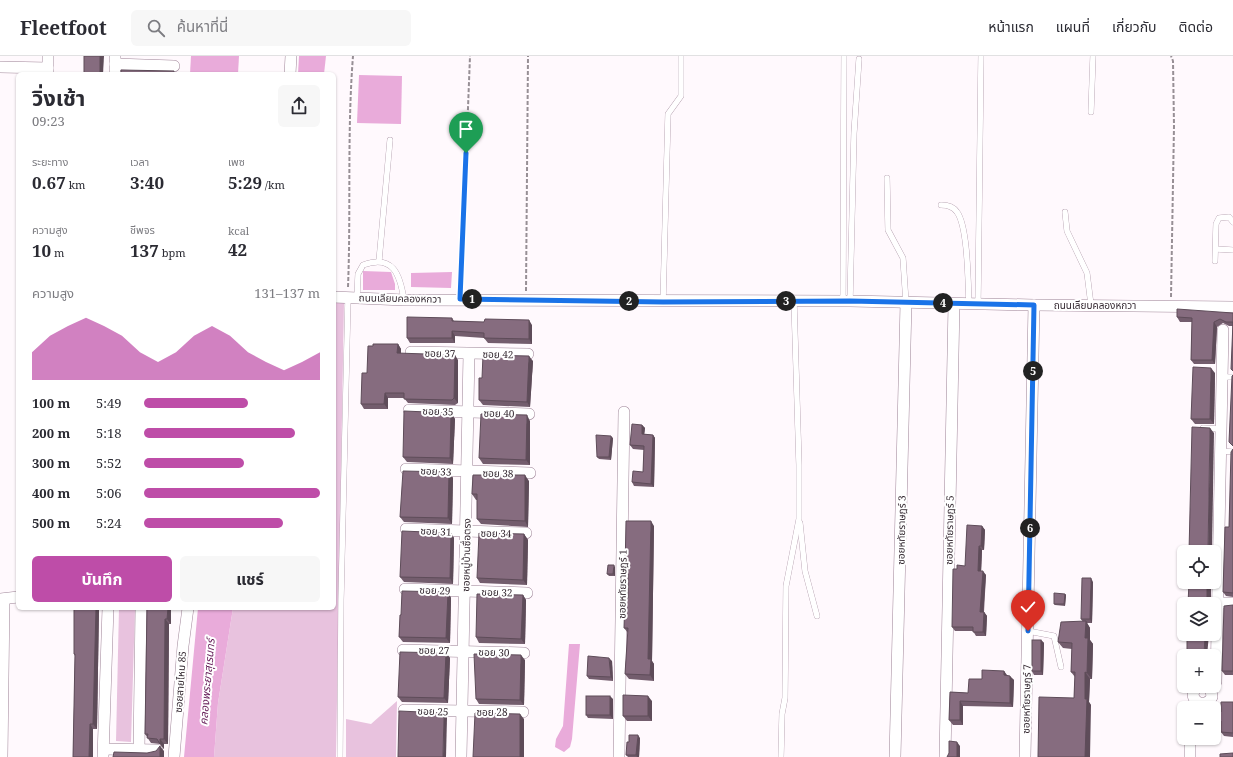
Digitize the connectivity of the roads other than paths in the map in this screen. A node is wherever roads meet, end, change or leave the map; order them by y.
1 (48, 56) edge
2 (291, 56) edge
3 (681, 56) edge
4 (844, 56) edge
5 (981, 56) edge
6 (1093, 56) edge
7 (859, 59) dead end
8 (115, 65) edge
9 (174, 66) dead end
10 (0, 67) edge
11 (48, 71) edge
12 (290, 72) edge
13 (1091, 112) dead end
14 (390, 140) dead end
15 (887, 178) dead end
16 (941, 204) dead end
17 (1065, 212) dead end
18 (1233, 222) edge
19 (1216, 249) junction
20 (1233, 250) edge
21 (380, 261) junction
22 (1215, 261) dead end
23 (336, 296) edge
24 (352, 298) junction
25 (404, 300) junction
26 (794, 301) junction
27 (846, 301) junction
28 (663, 302) junction
29 (906, 303) junction
30 (954, 304) junction
31 (974, 304) junction
32 (1034, 305) junction
33 (1091, 305) junction
34 (1233, 306) edge
35 (1224, 330) dead end
36 (411, 352) edge
37 (469, 354) junction
38 (528, 354) edge
39 (1219, 372) junction
40 (1233, 377) edge
41 (408, 410) edge
42 (468, 412) junction
43 (624, 412) dead end
44 (529, 414) dead end
45 (1194, 428) edge
46 (1221, 429) junction
47 (1221, 451) junction
48 (1233, 452) edge
49 (406, 469) dead end
50 (467, 472) junction
51 (530, 473) dead end
52 (799, 519) junction
53 (406, 529) dead end
54 (467, 532) junction
55 (526, 533) dead end
56 (405, 589) dead end
57 (466, 591) junction
58 (527, 593) dead end
59 (16, 597) edge
60 (1219, 597) edge
61 (2, 599) edge
62 (1221, 603) edge
63 (1233, 604) edge
64 (108, 610) edge
65 (141, 610) edge
66 (188, 610) edge
67 (817, 616) dead end
68 (1028, 631) junction
69 (403, 650) dead end
70 (464, 651) junction
71 (524, 653) dead end
72 (1061, 667) dead end
73 (404, 710) edge
74 (462, 712) junction
75 (523, 712) dead end
76 (1190, 745) edge
77 (139, 750) junction
78 (157, 750) edge
79 (104, 753) edge
80 (2, 757) edge
81 (174, 757) edge
82 (340, 757) edge
83 (461, 757) edge
84 (619, 757) edge
85 (782, 757) edge
86 (895, 757) edge
87 (945, 757) edge
88 (1025, 757) edge
89 (1190, 757) edge

1 - 11 street
2 - 12 street
3 - 28 lane
4 - 27 lane
5 - 31 lane
6 - 13 lane
7 - 27 lane
8 - 9 street
10 - 11 street
14 - 21 lane
15 - 29 lane
16 - 31 lane
17 - 33 lane
18 - 19 lane
19 - 20 lane
19 - 22 lane
21 - 24 lane
21 - 25 lane
23 - 24 street, ถนนเลียบคลองหกวา
24 - 25 street, ถนนเลียบคลองหกวา
24 - 82 lane
25 - 28 street, ถนนเลียบคลองหกวา
26 - 27 street, ถนนเลียบคลองหกวา
26 - 28 street, ถนนเลียบคลองหกวา
26 - 52 lane
27 - 29 street, ถนนเลียบคลองหกวา
29 - 30 street, ถนนเลียบคลองหกวา
29 - 86 street, ซอยหทัยราษฎร์ 3
30 - 31 street, ถนนเลียบคลองหกวา
30 - 87 street, ซอยหทัยราษฎร์ 5
31 - 32 street, ถนนเลียบคลองหกวา
32 - 33 street, ถนนเลียบคลองหกวา
32 - 68 street, ซอยหทัยราษฎร์ 7
33 - 34 street, ถนนเลียบคลองหกวา
35 - 39 street
36 - 37 street, ซอย 37
37 - 38 street, ซอย 42
37 - 42 street, ซอยหมู่บ้านซื่อตรง
39 - 40 lane
39 - 46 street
41 - 42 street, ซอย 35
42 - 44 street, ซอย 40
42 - 50 street, ซอยหมู่บ้านซื่อตรง
43 - 84 street, ซอยหทัยราษฎร์ 1
45 - 46 lane
46 - 47 street
47 - 48 lane
47 - 60 street
49 - 50 street, ซอย 33
50 - 51 street, ซอย 38
50 - 54 street, ซอยหมู่บ้านซื่อตรง
52 - 67 lane
52 - 85 lane
53 - 54 street, ซอย 31
54 - 55 street, ซอย 34
54 - 57 street, ซอยหมู่บ้านซื่อตรง
56 - 57 street, ซอย 29
57 - 58 street, ซอย 32
57 - 70 street, ซอยหมู่บ้านซื่อตรง
59 - 61 street
61 - 80 street
62 - 63 street
64 - 79 street
65 - 77 street
66 - 81 street, ซอยสายไหม 85
68 - 72 lane
68 - 88 street, ซอยหทัยราษฎร์ 7
69 - 70 street, ซอย 27
70 - 71 street, ซอย 30
70 - 74 street, ซอยหมู่บ้านซื่อตรง
73 - 74 street, ซอย 25
74 - 75 street, ซอย 28
74 - 83 street, ซอยหมู่บ้านซื่อตรง
76 - 89 street
77 - 78 street
77 - 79 street

